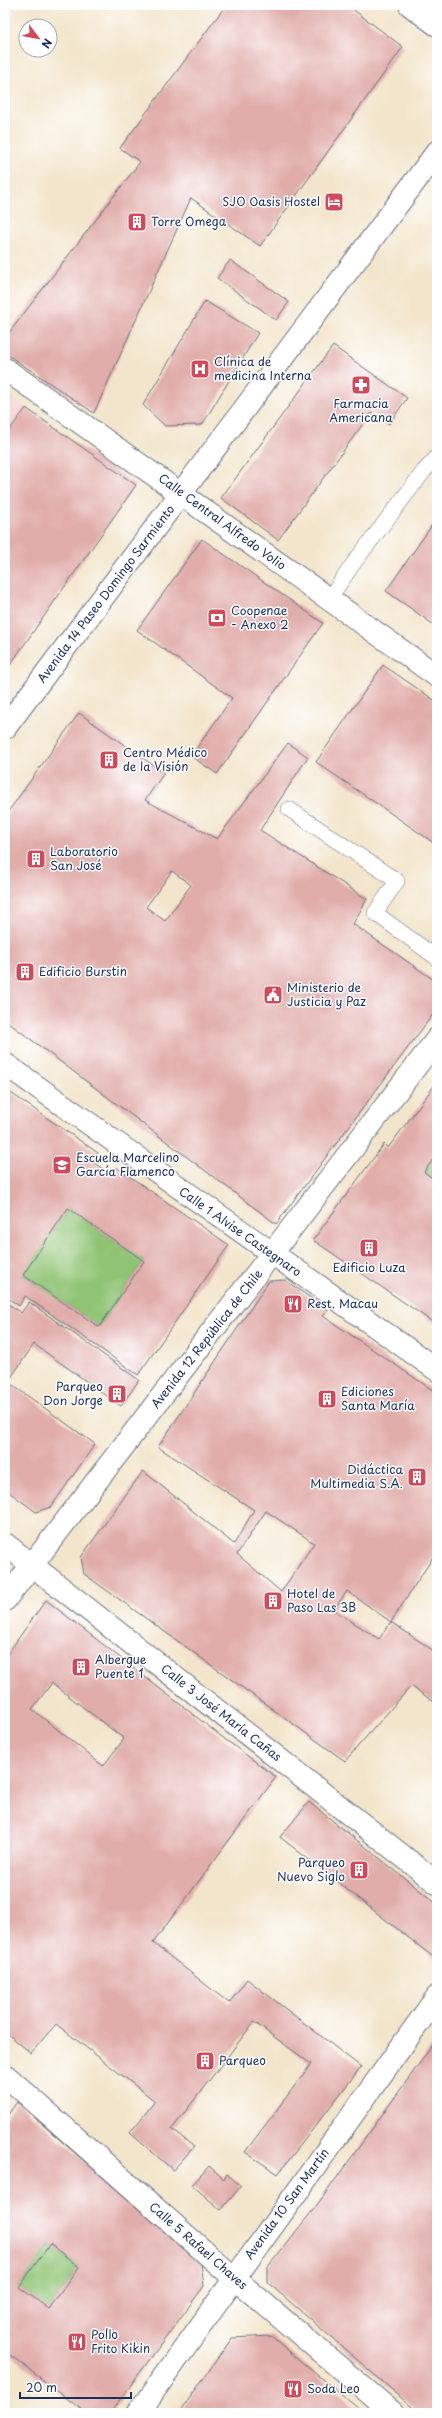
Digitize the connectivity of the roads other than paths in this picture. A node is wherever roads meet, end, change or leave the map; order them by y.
1 (410, 5) edge
2 (437, 25) edge
3 (437, 152) edge
4 (5, 369) edge
5 (437, 458) edge
6 (181, 492) junction
7 (330, 599) junction
8 (437, 676) edge
9 (5, 728) edge
10 (289, 809) dead end
11 (437, 958) edge
12 (437, 1038) edge
13 (5, 1064) edge
14 (272, 1255) junction
15 (437, 1370) edge
16 (5, 1544) edge
17 (32, 1565) junction
18 (5, 1600) edge
19 (437, 1883) edge
20 (437, 1997) edge
21 (5, 2075) edge
22 (234, 2278) junction
23 (138, 2413) edge
24 (393, 2413) edge

1 - 2 street
3 - 6 street, Avenida 14 Paseo Domingo Sarmiento
4 - 6 street, Calle Central Alfredo Volio
5 - 7 lane
6 - 7 street, Calle Central Alfredo Volio
6 - 9 street, Avenida 14 Paseo Domingo Sarmiento
7 - 8 street, Calle Central Alfredo Volio
10 - 11 lane
12 - 14 street, Avenida 12 República de Chile
13 - 14 street, Calle 1 Alvise Castegnaro
14 - 15 street, Calle 1 Alvise Castegnaro
14 - 17 street, Avenida 12 República de Chile
16 - 17 street, Calle 3 José María Cañas
17 - 18 street, Avenida 12 República de Chile
17 - 19 street, Calle 3 José María Cañas
20 - 22 street, Avenida 10 San Martín
21 - 22 street, Calle 5 Rafael Chaves
22 - 23 street, Avenida 10 San Martín
22 - 24 street, Calle 5 Rafael Chaves

